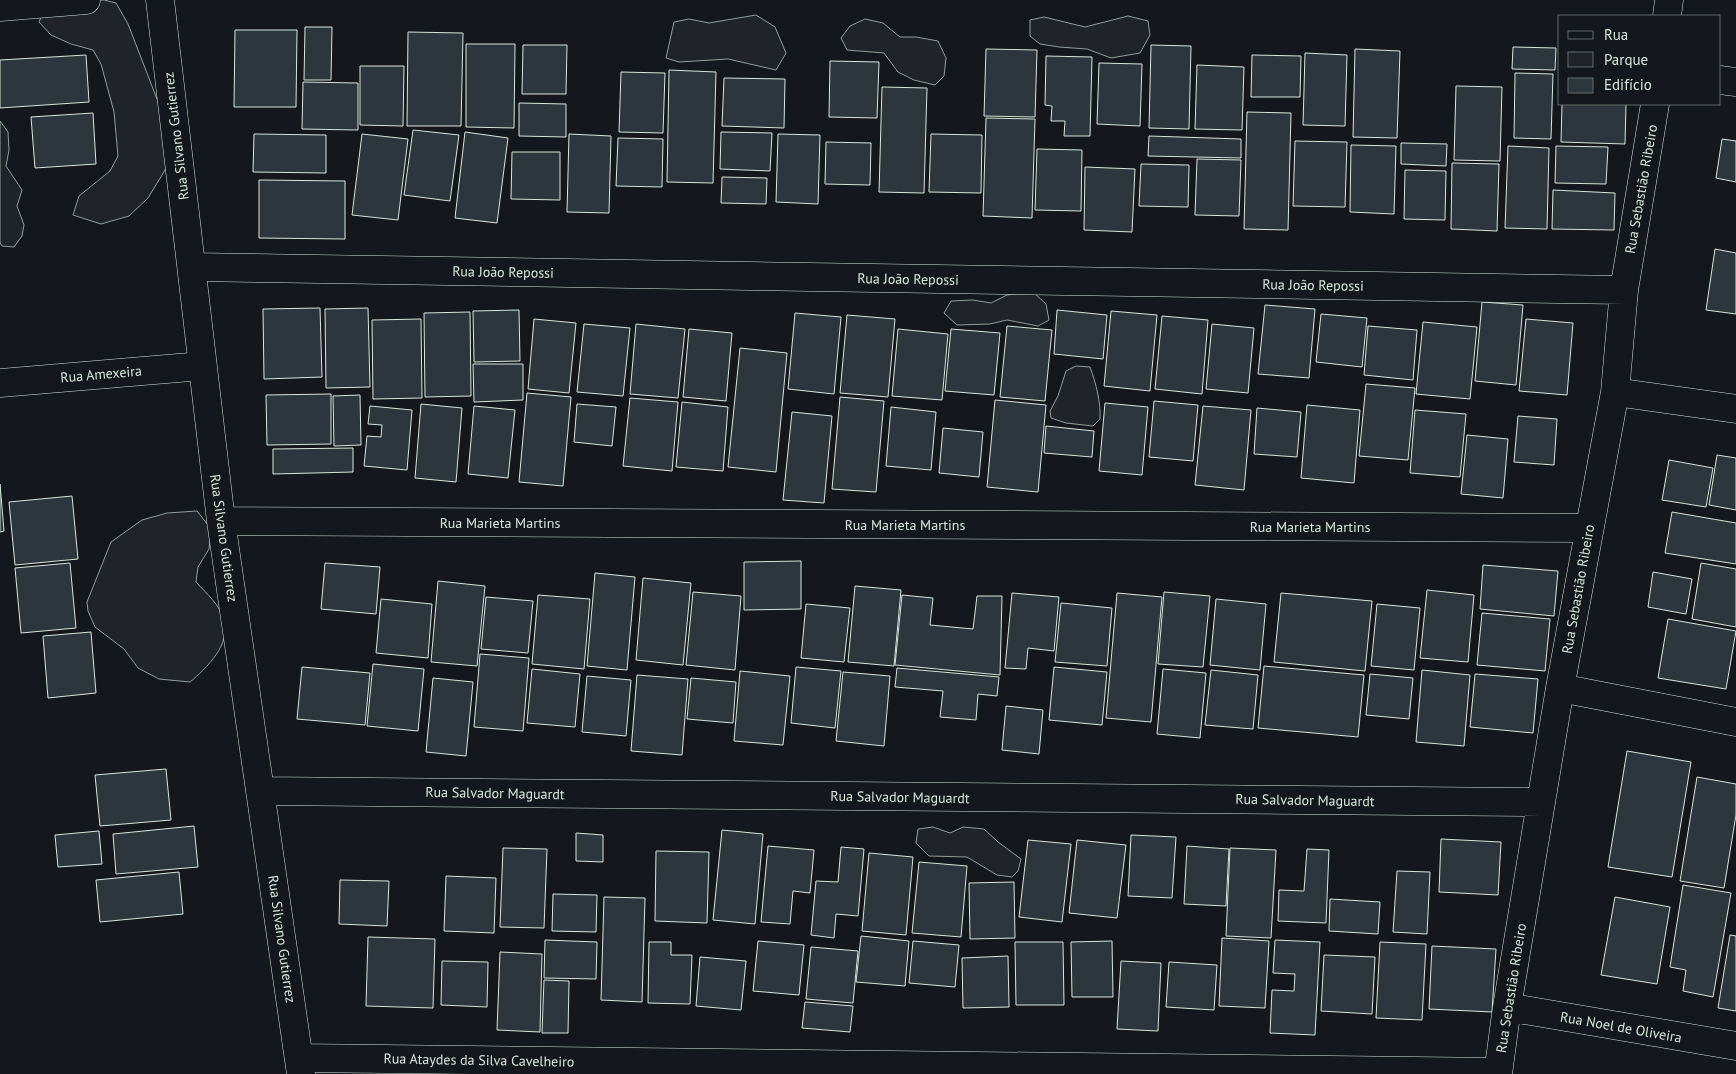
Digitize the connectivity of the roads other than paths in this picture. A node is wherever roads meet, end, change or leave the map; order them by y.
1 (86, 0) edge
2 (160, 0) edge
3 (1669, 0) edge
4 (0, 7) edge
5 (1667, 15) edge
6 (1721, 80) edge
7 (1736, 82) edge
8 (1655, 105) edge
9 (192, 267) junction
10 (1624, 290) junction
11 (202, 366) junction
12 (0, 383) edge
13 (1615, 392) junction
14 (1736, 409) edge
15 (221, 521) junction
16 (1588, 528) junction
17 (1560, 688) junction
18 (1736, 722) edge
19 (260, 791) junction
20 (1540, 802) junction
21 (1507, 1007) junction
22 (1736, 1046) edge
23 (300, 1066) edge
24 (1382, 1072) edge
25 (1498, 1073) edge

1 - 4 street
2 - 9 street, Rua Silvano Gutierrez
3 - 5 street
6 - 7 street
8 - 10 street, Rua Sebastião Ribeiro
9 - 10 street, Rua João Repossi
9 - 11 street, Rua Silvano Gutierrez
10 - 13 street, Rua Sebastião Ribeiro
11 - 12 street, Rua Amexeira
11 - 15 street, Rua Silvano Gutierrez
13 - 14 street
13 - 16 street, Rua Sebastião Ribeiro
15 - 16 street, Rua Marieta Martins
15 - 19 street, Rua Silvano Gutierrez
16 - 17 street, Rua Sebastião Ribeiro
17 - 18 street
17 - 20 street, Rua Sebastião Ribeiro
19 - 20 street, Rua Salvador Maguardt
19 - 23 street, Rua Silvano Gutierrez
20 - 21 street, Rua Sebastião Ribeiro
21 - 22 street, Rua Noel de Oliveira
21 - 25 street, Rua Sebastião Ribeiro
23 - 24 street, Rua Ataydes da Silva Cavelheiro
24 - 25 street, Rua Ataydes da Silva Cavelheiro

